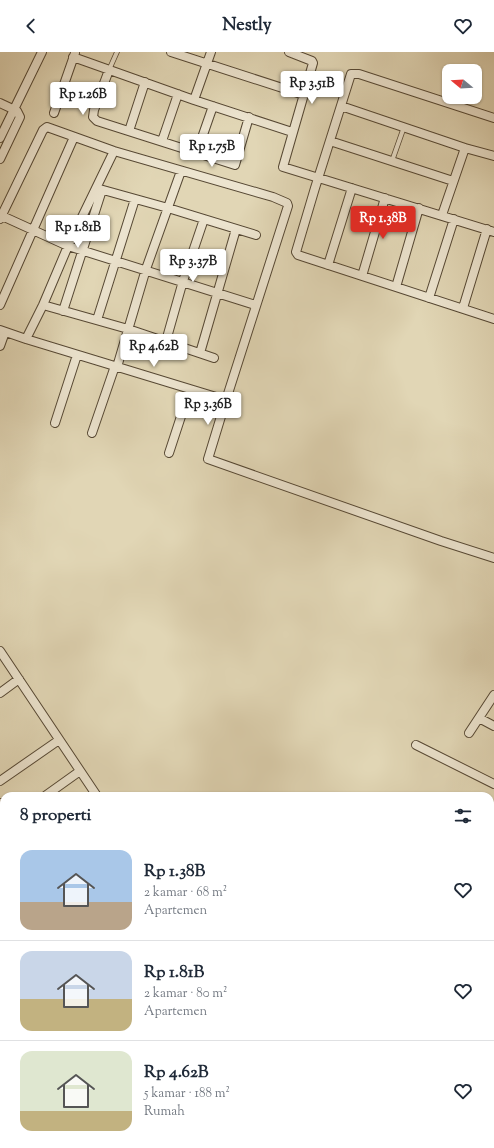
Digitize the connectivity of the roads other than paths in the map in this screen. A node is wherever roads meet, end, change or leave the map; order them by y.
1 (42, 52) edge
2 (117, 52) edge
3 (171, 52) edge
4 (211, 52) edge
5 (288, 52) edge
6 (74, 54) edge
7 (207, 64) junction
8 (109, 70) junction
9 (145, 82) junction
10 (178, 94) junction
11 (304, 95) junction
12 (194, 100) junction
13 (0, 103) edge
14 (213, 106) junction
15 (341, 106) junction
16 (14, 109) junction
17 (54, 113) dead end
18 (249, 117) junction
19 (494, 118) edge
20 (404, 127) junction
21 (129, 131) junction
22 (292, 132) junction
23 (74, 137) junction
24 (0, 138) edge
25 (162, 141) junction
26 (330, 142) junction
27 (465, 148) junction
28 (114, 151) junction
29 (197, 152) junction
30 (494, 156) edge
31 (0, 159) edge
32 (392, 162) junction
33 (181, 171) junction
34 (318, 177) junction
35 (453, 181) junction
36 (352, 188) junction
37 (99, 189) junction
38 (385, 198) junction
39 (135, 199) junction
40 (168, 208) junction
41 (419, 208) junction
42 (442, 215) junction
43 (1, 217) edge
44 (204, 219) junction
45 (454, 219) junction
46 (236, 229) junction
47 (34, 230) junction
48 (490, 230) edge
49 (256, 235) dead end
50 (68, 246) junction
51 (81, 250) junction
52 (116, 260) junction
53 (328, 265) junction
54 (146, 269) junction
55 (362, 276) junction
56 (183, 281) junction
57 (396, 287) junction
58 (217, 293) junction
59 (429, 298) junction
60 (0, 305) edge
61 (43, 305) junction
62 (255, 305) junction
63 (463, 308) junction
64 (63, 311) junction
65 (494, 319) edge
66 (98, 320) junction
67 (128, 329) junction
68 (3, 331) edge
69 (26, 340) junction
70 (166, 341) junction
71 (0, 346) edge
72 (200, 353) junction
73 (77, 355) junction
74 (214, 358) dead end
75 (116, 367) junction
76 (190, 389) junction
77 (226, 400) junction
78 (55, 423) dead end
79 (92, 433) dead end
80 (169, 453) dead end
81 (494, 558) edge
82 (0, 651) edge
83 (19, 679) junction
84 (0, 693) edge
85 (494, 695) edge
86 (479, 718) junction
87 (494, 726) edge
88 (469, 733) dead end
89 (59, 740) junction
90 (416, 746) dead end
91 (80, 772) junction
92 (0, 781) edge
93 (494, 784) edge
94 (51, 792) edge
95 (94, 792) edge

1 - 16 street
2 - 8 lane
3 - 7 street
4 - 7 street
5 - 11 street
6 - 8 street
6 - 17 street
7 - 11 street
7 - 12 street
8 - 9 street
8 - 21 street
9 - 10 street
9 - 21 street
10 - 12 street
10 - 25 street
11 - 22 street
12 - 14 street
13 - 16 street
14 - 18 street
14 - 29 street
15 - 19 street
15 - 20 street
15 - 26 street
16 - 24 street
16 - 31 street
18 - 22 street
18 - 29 street
20 - 27 street
20 - 32 lane
21 - 25 street
22 - 34 street
23 - 28 street
23 - 43 street
23 - 47 street
25 - 29 street
26 - 32 street
26 - 34 street
27 - 30 street
27 - 35 street
28 - 33 street
28 - 37 street
32 - 35 street
33 - 40 street
33 - 62 street
34 - 36 street
34 - 53 street
35 - 42 street
36 - 38 street
36 - 53 street
37 - 39 street
37 - 50 street
37 - 51 street
38 - 41 street
38 - 55 street
39 - 40 street
39 - 52 street
40 - 44 street
40 - 54 street
41 - 42 street
41 - 57 street
42 - 45 street
43 - 47 street
44 - 46 street
44 - 56 street
45 - 48 street
45 - 59 street
46 - 49 street
46 - 58 street
47 - 50 street
47 - 60 street
48 - 63 street
50 - 51 street
50 - 61 street
51 - 52 street
51 - 64 street
52 - 54 street
52 - 66 street
53 - 55 street
54 - 56 street
54 - 67 street
55 - 57 street
56 - 58 street
56 - 70 street
57 - 59 street
58 - 62 street
58 - 72 street
59 - 63 street
61 - 64 street
61 - 69 street
62 - 77 street
63 - 65 street
64 - 66 street
66 - 67 street
67 - 70 street
67 - 75 street
68 - 69 street
68 - 71 street
69 - 73 street
70 - 72 street
72 - 74 street
73 - 75 street
73 - 78 street
75 - 76 street
75 - 79 street
76 - 77 street
76 - 80 street
77 - 81 street
82 - 83 street
83 - 84 street
83 - 89 street
85 - 86 street
86 - 87 street
86 - 88 street
89 - 91 street
89 - 92 street
90 - 93 street
91 - 94 street
91 - 95 street

